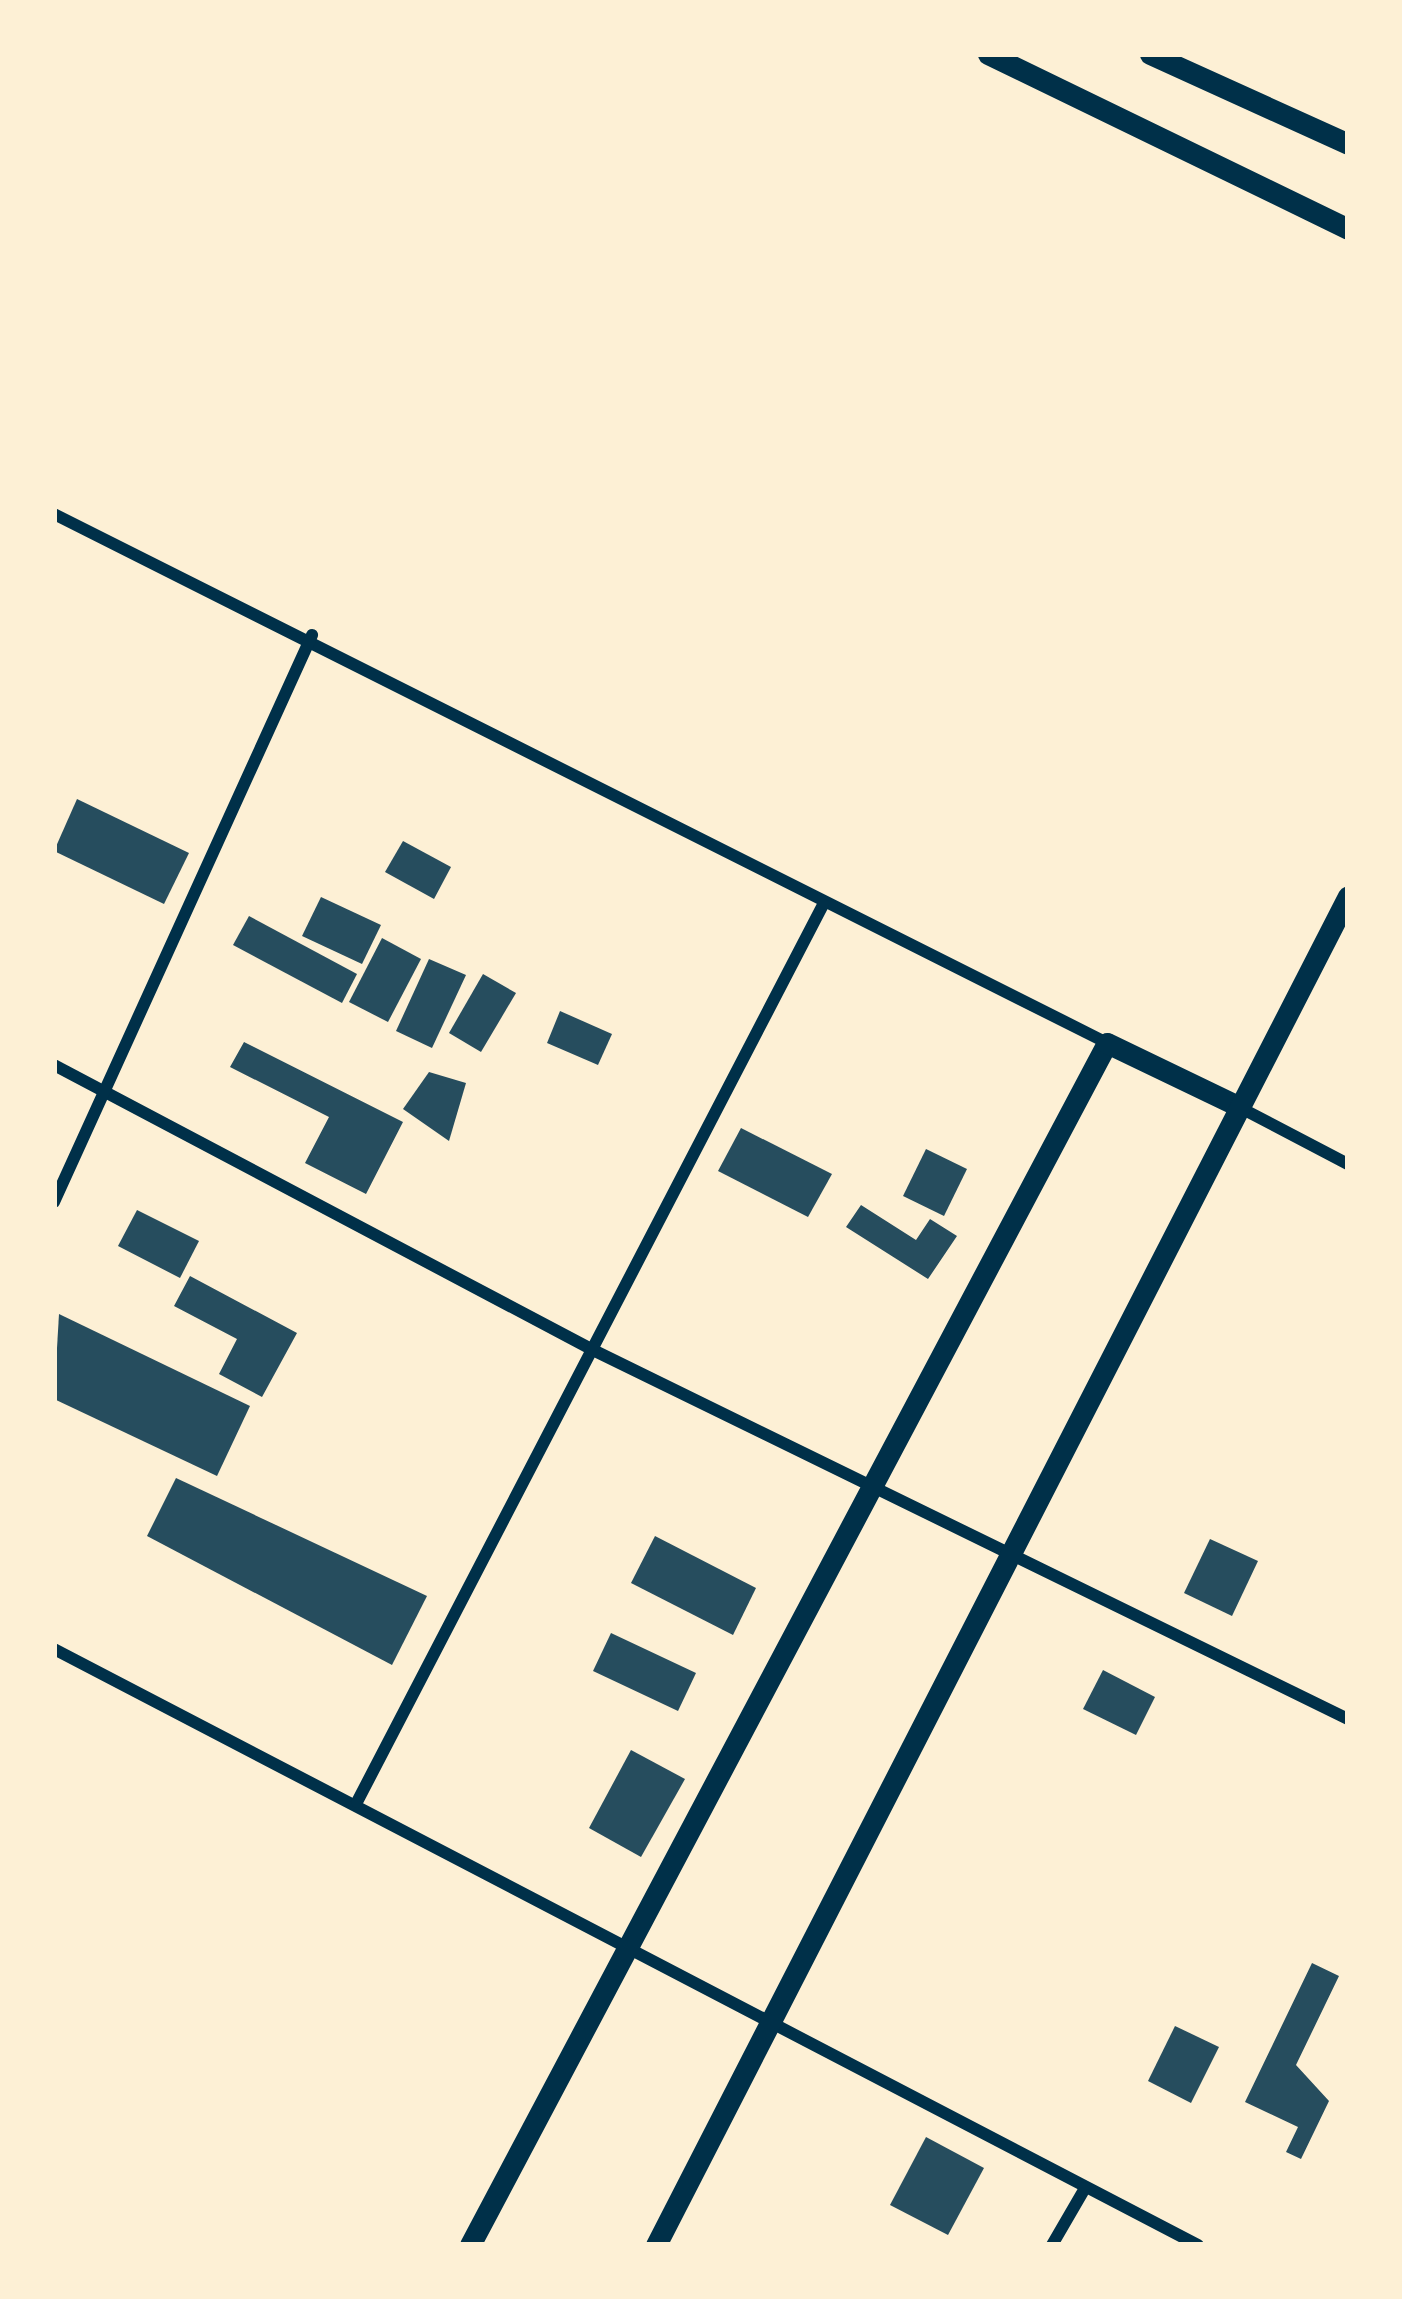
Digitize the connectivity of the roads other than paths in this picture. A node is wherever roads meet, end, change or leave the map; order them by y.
1 (988, 54) edge
2 (1150, 54) edge
3 (1348, 143) edge
4 (1348, 229) edge
5 (54, 514) edge
6 (312, 635) junction
7 (1348, 896) edge
8 (823, 905) junction
9 (1107, 1043) junction
10 (54, 1065) edge
11 (110, 1091) junction
12 (1234, 1104) junction
13 (1348, 1164) edge
14 (54, 1202) edge
15 (593, 1350) junction
16 (872, 1488) junction
17 (1004, 1552) junction
18 (54, 1649) edge
19 (1348, 1719) edge
20 (357, 1802) junction
21 (624, 1950) junction
22 (765, 2028) junction
23 (1084, 2188) junction
24 (470, 2245) edge
25 (656, 2245) edge
26 (1052, 2245) edge
27 (1198, 2245) edge

1 - 4 street
2 - 3 street
5 - 6 street
6 - 8 street
6 - 11 street
7 - 12 street
8 - 9 street
8 - 15 street
9 - 12 street
9 - 16 street
10 - 11 street
11 - 14 street
11 - 15 street
12 - 13 street
12 - 17 street
15 - 16 street
15 - 20 street
16 - 17 street
16 - 21 street
17 - 19 street
17 - 22 street
18 - 20 street
20 - 21 street
21 - 22 street
21 - 24 street
22 - 23 street
22 - 25 street
23 - 26 street
23 - 27 street

